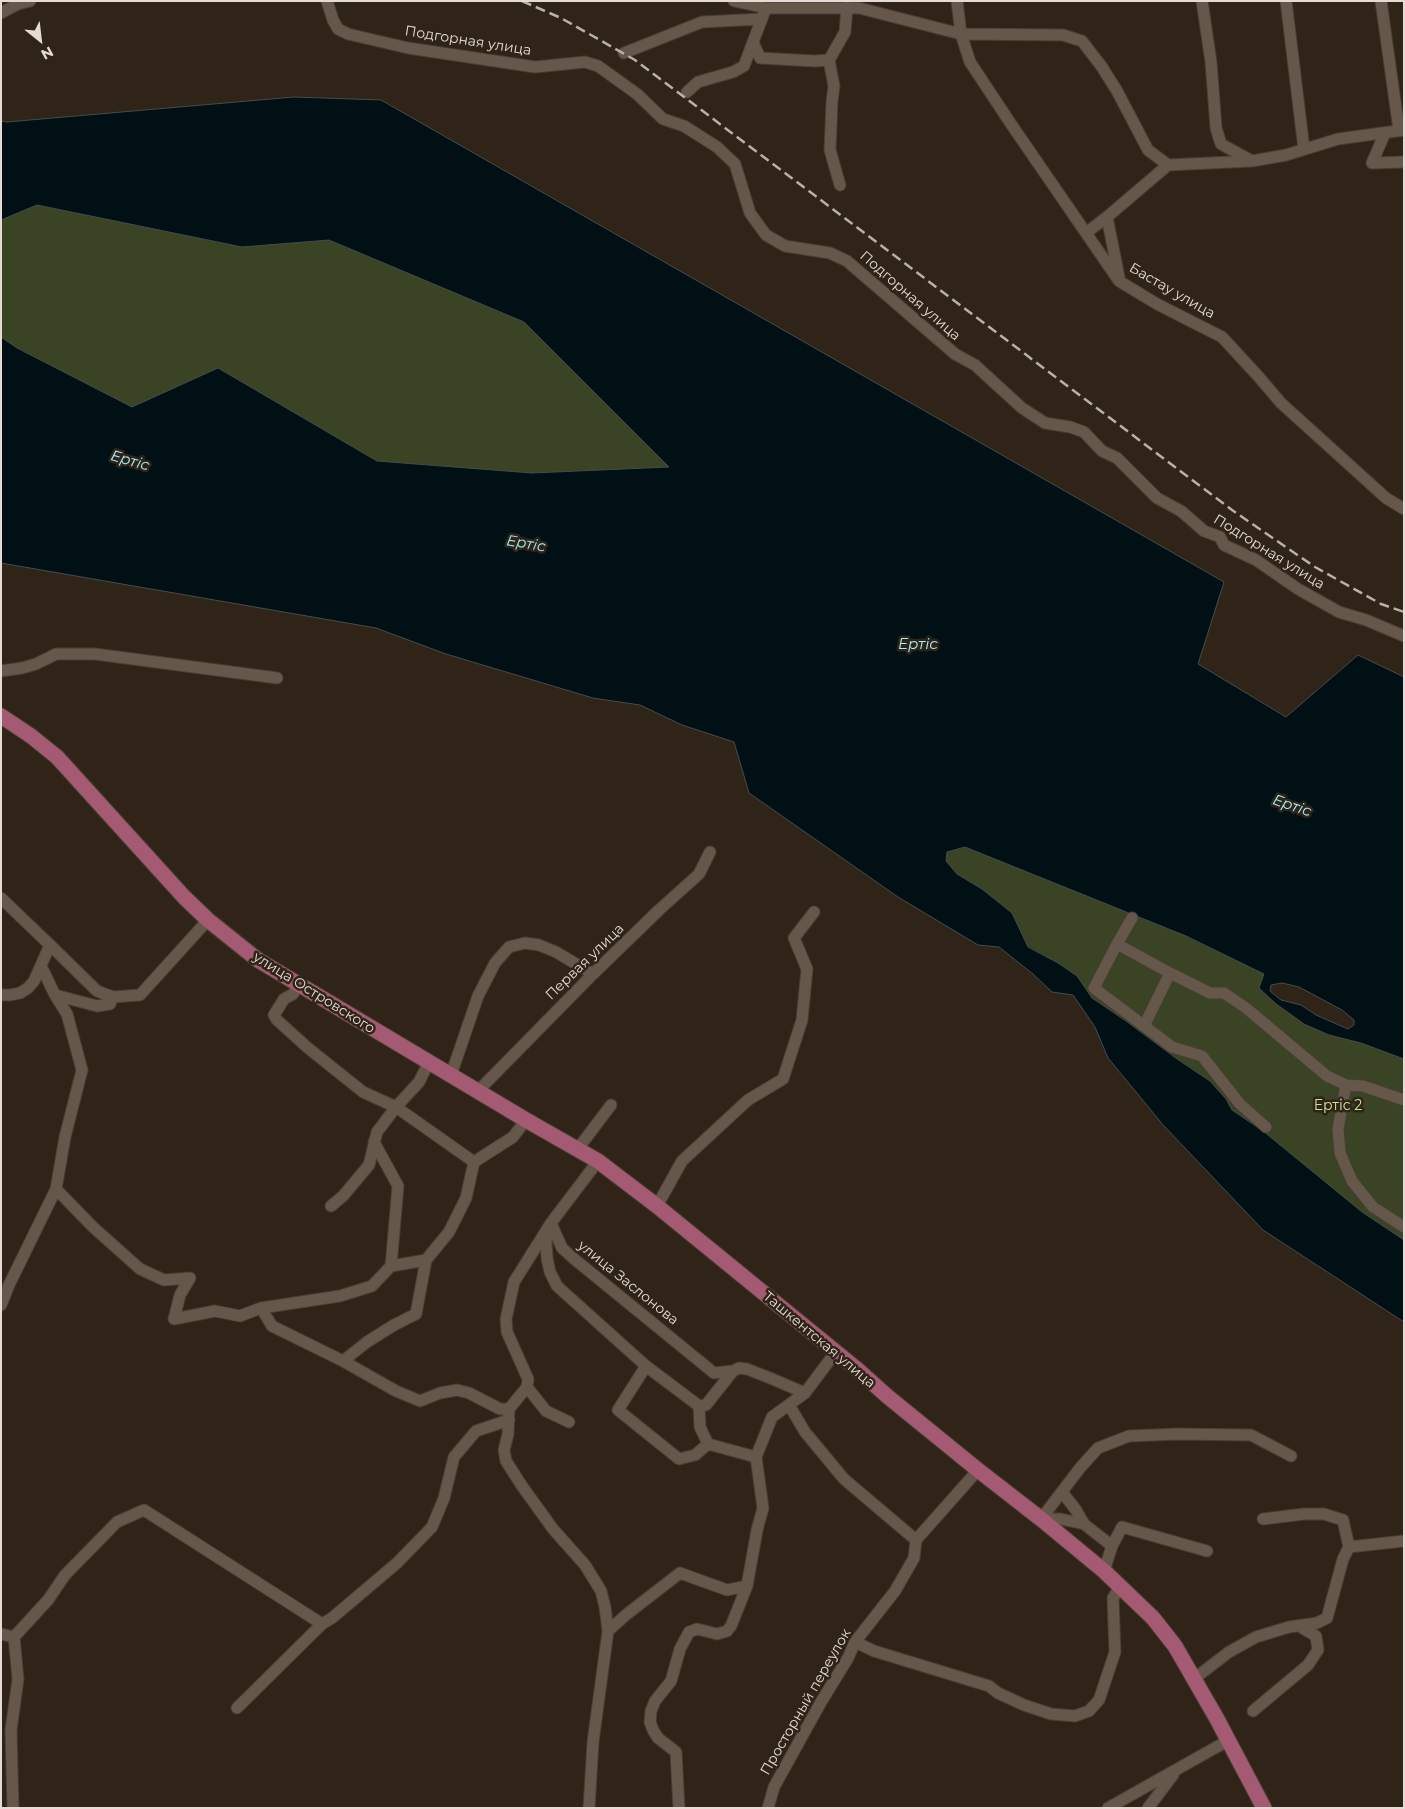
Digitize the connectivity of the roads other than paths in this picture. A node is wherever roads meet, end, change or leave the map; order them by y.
1 (30, 1) edge
2 (327, 1) edge
3 (734, 1) edge
4 (956, 1) edge
5 (1202, 1) edge
6 (1286, 1) edge
7 (1381, 1) edge
8 (854, 5) edge
9 (766, 8) junction
10 (1, 13) edge
11 (762, 19) junction
12 (960, 34) junction
13 (753, 42) junction
14 (624, 54) dead end
15 (829, 60) junction
16 (687, 92) dead end
17 (1401, 130) edge
18 (1385, 132) junction
19 (1304, 149) junction
20 (1252, 161) junction
21 (1404, 162) edge
22 (1168, 165) junction
23 (840, 185) dead end
24 (1107, 218) junction
25 (1086, 233) junction
26 (1119, 281) junction
27 (1404, 509) edge
28 (1404, 636) edge
29 (1, 671) edge
30 (278, 678) dead end
31 (1, 716) edge
32 (710, 852) dead end
33 (1, 898) edge
34 (814, 912) dead end
35 (1132, 918) dead end
36 (208, 920) junction
37 (50, 944) junction
38 (1117, 944) junction
39 (41, 966) junction
40 (1170, 973) junction
41 (593, 974) junction
42 (299, 984) junction
43 (1, 995) edge
44 (55, 995) junction
45 (113, 997) junction
46 (1144, 1026) junction
47 (429, 1062) junction
48 (451, 1075) junction
49 (1346, 1085) junction
50 (478, 1091) junction
51 (1404, 1100) edge
52 (611, 1105) dead end
53 (396, 1107) junction
54 (526, 1120) junction
55 (1266, 1128) dead end
56 (374, 1142) junction
57 (577, 1150) junction
58 (598, 1161) junction
59 (474, 1162) junction
60 (56, 1189) junction
61 (331, 1206) dead end
62 (657, 1206) junction
63 (551, 1223) junction
64 (1404, 1227) edge
65 (426, 1260) junction
66 (391, 1266) junction
67 (1, 1305) edge
68 (261, 1308) junction
69 (835, 1353) junction
70 (343, 1361) junction
71 (646, 1366) junction
72 (733, 1371) junction
73 (527, 1387) junction
74 (805, 1393) junction
75 (789, 1405) junction
76 (699, 1406) junction
77 (509, 1415) junction
78 (568, 1422) dead end
79 (708, 1444) junction
80 (1291, 1456) dead end
81 (756, 1457) junction
82 (978, 1470) junction
83 (1062, 1492) junction
84 (1042, 1519) junction
85 (1263, 1519) dead end
86 (1084, 1524) junction
87 (916, 1540) junction
88 (1404, 1541) edge
89 (1112, 1546) junction
90 (1349, 1547) junction
91 (1207, 1551) dead end
92 (1104, 1571) junction
93 (747, 1586) junction
94 (1120, 1587) junction
95 (322, 1624) junction
96 (1299, 1626) junction
97 (608, 1631) junction
98 (1, 1634) edge
99 (14, 1637) junction
100 (855, 1642) junction
101 (1195, 1678) junction
102 (237, 1708) dead end
103 (1253, 1711) dead end
104 (6, 1730) edge
105 (1229, 1740) junction
106 (1176, 1770) junction
107 (12, 1808) edge
108 (589, 1808) edge
109 (679, 1808) edge
110 (768, 1808) edge
111 (1108, 1808) edge
112 (1148, 1808) edge
113 (1264, 1808) edge

1 - 10 street
2 - 28 street, Подгорная улица
3 - 9 street
4 - 12 street, Бастау улица
5 - 20 street
6 - 19 street
7 - 17 street
8 - 9 street
8 - 12 street
8 - 15 street
9 - 11 street
11 - 13 street
11 - 14 street
12 - 22 street
12 - 25 street, Бастау улица
13 - 15 street
13 - 16 street
15 - 23 street
17 - 18 street
18 - 19 street
18 - 21 street
19 - 20 street
20 - 22 street
22 - 24 street
24 - 25 street
24 - 26 street
25 - 26 street, Бастау улица
26 - 27 street, Бастау улица
29 - 30 street
31 - 36 main road, улица Островского
32 - 41 street, Первая улица
33 - 37 street
34 - 62 street
35 - 38 street
36 - 42 main road, улица Островского
36 - 45 street
37 - 39 street
37 - 45 street
38 - 40 street
38 - 46 street
39 - 43 street
39 - 44 street
40 - 46 street
40 - 49 street
41 - 48 street
41 - 50 street, Первая улица
42 - 47 main road, улица Островского
42 - 53 street
44 - 45 street
44 - 60 street
46 - 55 street
47 - 48 main road, улица Островского
47 - 53 street
48 - 50 main road, улица Островского
49 - 51 street
49 - 64 street
50 - 54 main road, улица Островского
52 - 57 street
53 - 56 street
53 - 59 street
54 - 57 main road, улица Островского
54 - 59 street
56 - 61 street
56 - 66 street
57 - 58 main road, улица Островского
58 - 62 main road, Ташкентская улица
58 - 63 street
59 - 65 street
60 - 67 street
60 - 68 street
62 - 69 main road, Ташкентская улица
63 - 71 street
63 - 72 street, улица Заслонова
63 - 73 street
65 - 66 street
65 - 70 street
66 - 68 street
68 - 70 street
69 - 74 street
69 - 82 main road, Ташкентская улица
70 - 77 street
71 - 76 street
71 - 79 street
72 - 74 street, улица Заслонова
72 - 76 street
73 - 77 street
73 - 78 street
74 - 75 street
75 - 81 street
75 - 87 street
76 - 79 street
77 - 95 street
77 - 97 street
79 - 81 street
80 - 83 street
81 - 93 street
82 - 84 main road, Ташкентская улица
82 - 87 street, Просторный переулок
83 - 84 street
83 - 86 street
84 - 86 street
84 - 92 main road, Ташкентская улица
85 - 90 street
86 - 89 street
87 - 100 street, Просторный переулок
88 - 90 street
89 - 91 street
89 - 92 street
90 - 96 street
92 - 94 main road, Ташкентская улица
93 - 97 street
93 - 109 street
94 - 100 street
94 - 101 main road, Ташкентская улица
95 - 99 street
95 - 102 street
96 - 101 street
96 - 103 street
97 - 108 street
98 - 99 street
99 - 104 street
100 - 110 street, Просторный переулок
101 - 105 main road, Ташкентская улица
104 - 107 street
105 - 106 street
105 - 113 main road, Ташкентская улица
106 - 111 street
106 - 112 street

